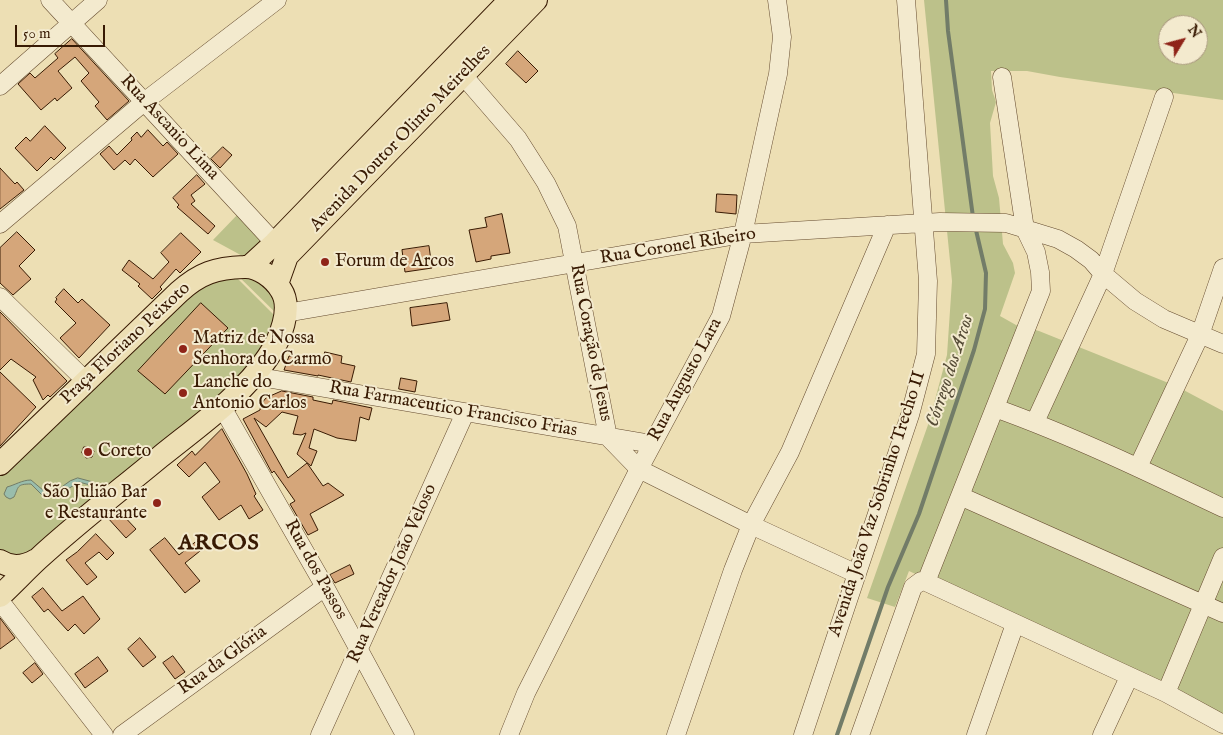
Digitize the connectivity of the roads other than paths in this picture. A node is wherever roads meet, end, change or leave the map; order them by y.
1 (50, 0) edge
2 (98, 0) edge
3 (277, 0) edge
4 (510, 0) edge
5 (536, 0) edge
6 (777, 0) edge
7 (906, 0) edge
8 (72, 24) junction
9 (457, 68) junction
10 (1002, 77) dead end
11 (0, 86) edge
12 (1164, 97) dead end
13 (144, 102) junction
14 (932, 222) junction
15 (0, 224) edge
16 (887, 225) junction
17 (1025, 229) junction
18 (743, 234) junction
19 (281, 250) junction
20 (575, 264) junction
21 (249, 267) junction
22 (1223, 268) edge
23 (1103, 274) junction
24 (277, 284) junction
25 (0, 297) edge
26 (286, 313) junction
27 (1200, 335) junction
28 (1223, 344) edge
29 (254, 376) junction
30 (86, 381) junction
31 (222, 406) junction
32 (995, 408) junction
33 (465, 413) junction
34 (1035, 422) junction
35 (608, 437) junction
36 (652, 444) junction
37 (0, 464) edge
38 (1138, 467) junction
39 (639, 469) junction
40 (960, 496) junction
41 (1223, 508) edge
42 (751, 525) junction
43 (1223, 557) edge
44 (37, 560) junction
45 (0, 561) edge
46 (0, 569) edge
47 (857, 574) junction
48 (926, 582) junction
49 (325, 587) junction
50 (1, 597) edge
51 (1203, 604) junction
52 (1223, 613) edge
53 (1015, 624) junction
54 (359, 650) junction
55 (1129, 678) junction
56 (1166, 693) junction
57 (1223, 724) edge
58 (104, 735) edge
59 (122, 735) edge
60 (320, 735) edge
61 (405, 735) edge
62 (509, 735) edge
63 (676, 735) edge
64 (803, 735) edge
65 (860, 735) edge
66 (976, 735) edge
67 (1103, 735) edge

1 - 8 street, Rua Ascanio Lima
2 - 8 street
3 - 13 street
4 - 9 main road, Avenida Doutor Olinto Meirelhes
5 - 9 main road, Avenida Doutor Olinto Meirelhes
6 - 18 street, Rua Augusto Lara
7 - 14 street, Avenida João Vaz Sobrinho Trecho II
8 - 11 street
8 - 13 street, Rua Ascanio Lima
9 - 19 main road, Avenida Doutor Olinto Meirelhes
9 - 20 street, Rua Coração de Jesus
10 - 17 street
12 - 23 street
13 - 15 street
13 - 19 street, Rua Ascanio Lima
14 - 16 street, Rua Coronel Ribeiro
14 - 17 street, Rua Coronel Ribeiro
14 - 47 street, Avenida João Vaz Sobrinho Trecho II
16 - 18 street, Rua Coronel Ribeiro
16 - 42 street
17 - 23 street
17 - 32 street
18 - 20 street, Rua Coronel Ribeiro
18 - 36 street, Rua Augusto Lara
19 - 21 main road, Avenida Doutor Olinto Meirelhes
19 - 24 main road, Avenida Doutor Olinto Meirelhes
20 - 26 street, Rua Coronel Ribeiro
20 - 35 street, Rua Coração de Jesus
21 - 24 main road
21 - 30 main road, Praça Floriano Peixoto
22 - 27 street
23 - 27 street
23 - 34 street
24 - 26 main road
25 - 30 street
26 - 29 main road
27 - 28 street
27 - 38 street
29 - 31 main road
29 - 33 street, Rua Farmaceutico Francisco Frias
30 - 37 main road, Praça Floriano Peixoto
31 - 44 main road
31 - 49 street, Rua dos Passos
32 - 34 street
32 - 40 street
33 - 35 street, Rua Farmaceutico Francisco Frias
33 - 54 street, Rua Vereador João Veloso
34 - 38 street
35 - 36 street, Rua Farmaceutico Francisco Frias
35 - 39 street, Rua Coração de Jesus
36 - 39 street, Rua Augusto Lara
38 - 41 street
39 - 42 street, Rua Coração de Jesus
39 - 62 street, Rua Augusto Lara
40 - 48 street
40 - 51 street
42 - 47 street, Rua Coração de Jesus
42 - 63 street
43 - 51 street
44 - 45 main road
44 - 50 main road
46 - 50 main road
47 - 64 street, Avenida João Vaz Sobrinho Trecho II
48 - 53 street
48 - 65 street
49 - 54 street, Rua dos Passos
49 - 59 street, Rua da Glória
50 - 58 street
51 - 52 street
51 - 56 street
53 - 55 street
53 - 66 street
54 - 60 street, Rua Vereador João Veloso
54 - 61 street, Rua dos Passos
55 - 56 street
55 - 67 street
56 - 57 street

